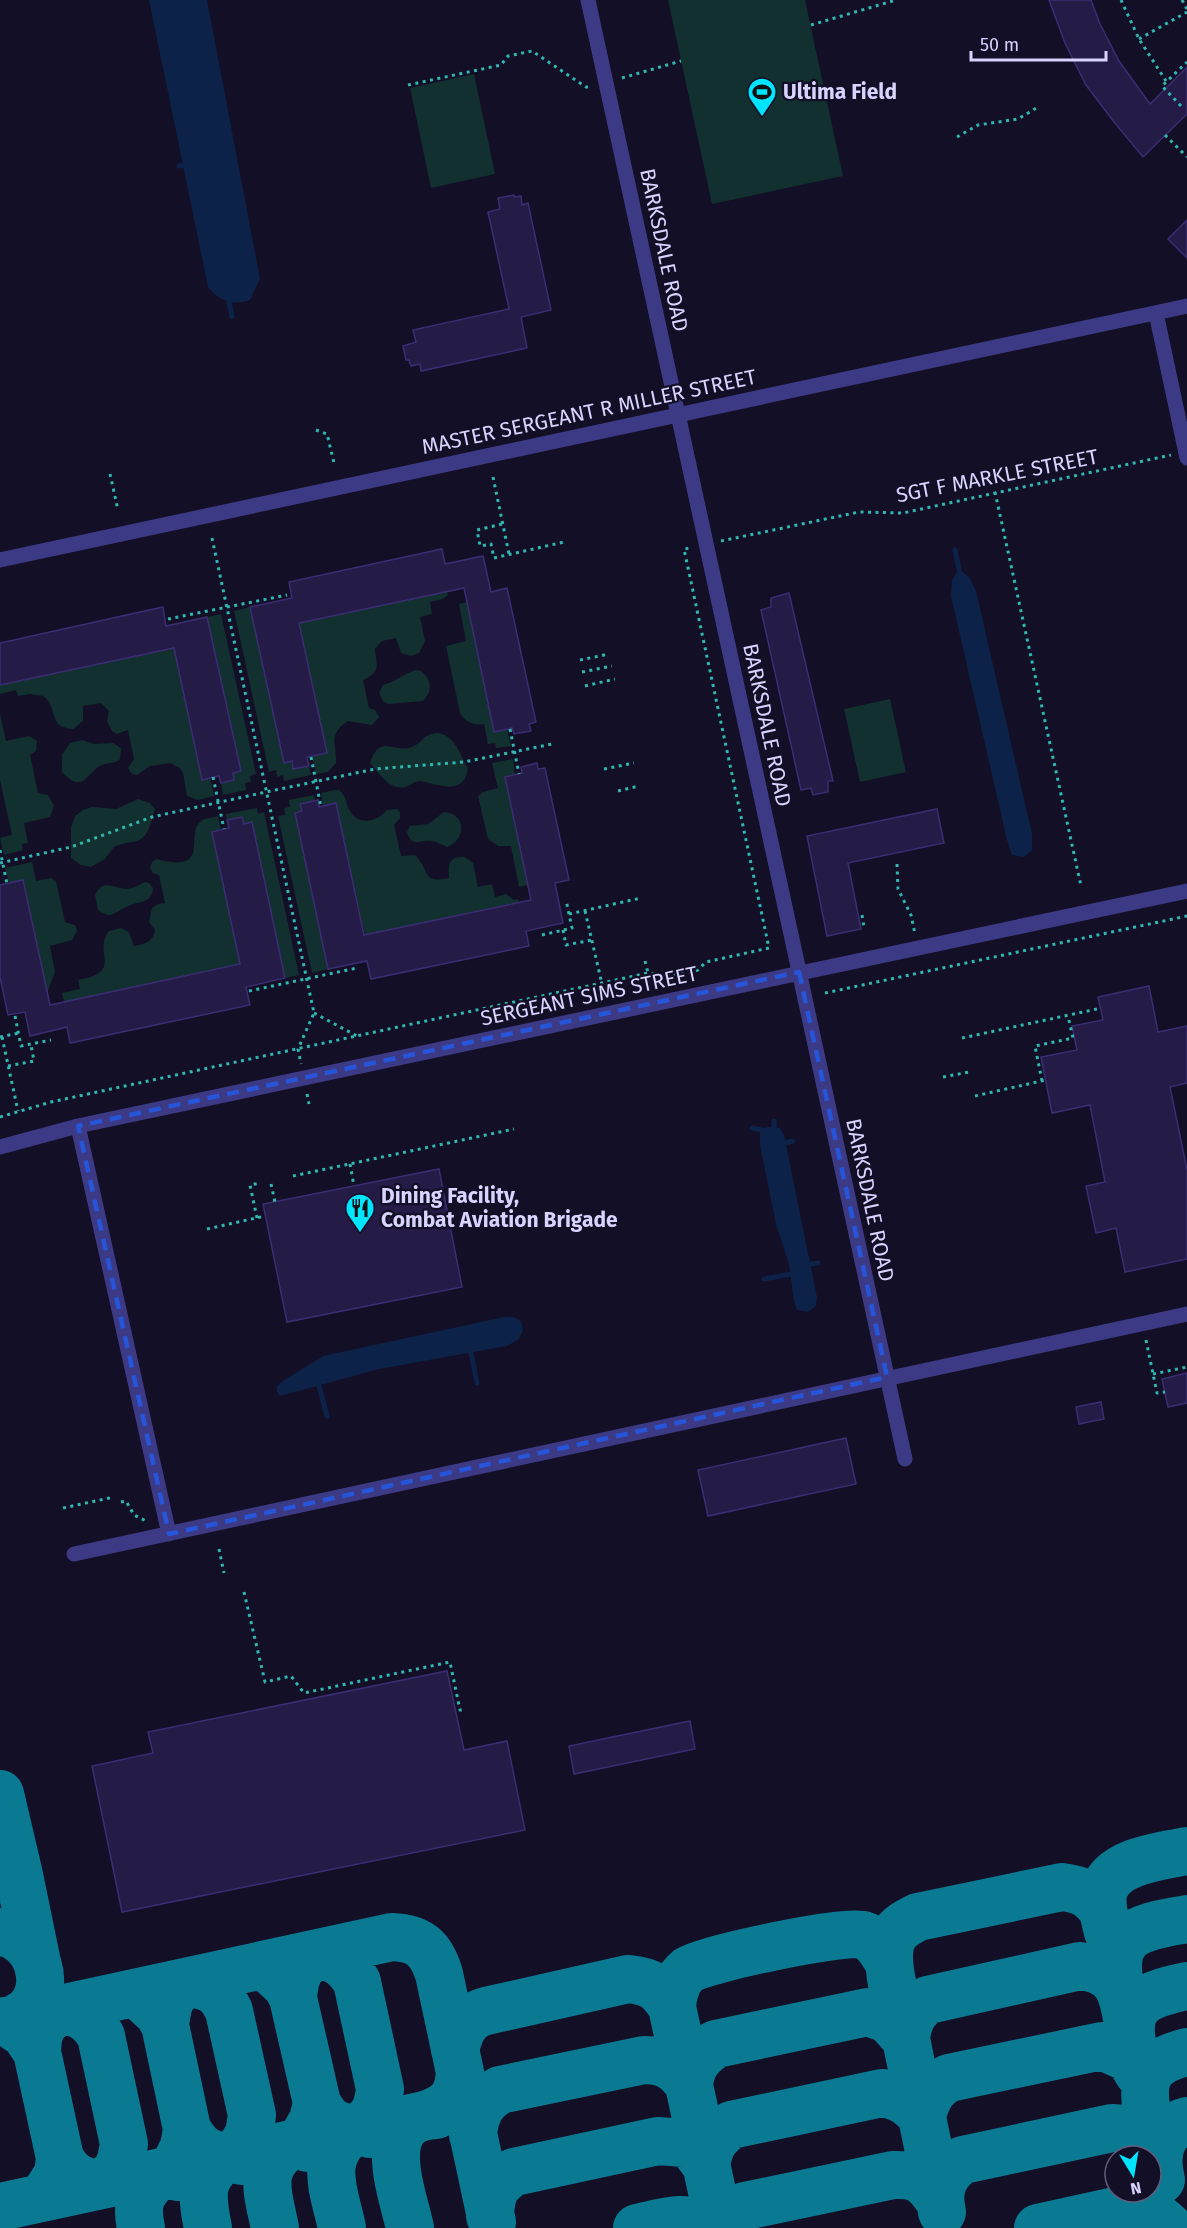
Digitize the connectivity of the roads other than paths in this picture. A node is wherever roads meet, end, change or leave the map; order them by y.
1 (588, 0) edge
2 (1187, 306) edge
3 (1156, 313) junction
4 (678, 415) junction
5 (1186, 455) edge
6 (0, 560) edge
7 (1187, 891) edge
8 (799, 972) junction
9 (78, 1126) junction
10 (0, 1147) edge
11 (1187, 1314) edge
12 (887, 1377) junction
13 (905, 1459) dead end
14 (169, 1534) junction
15 (74, 1554) dead end

1 - 4 street, BARKSDALE ROAD
2 - 3 street, MASTER SERGEANT R MILLER STREET
3 - 4 street, MASTER SERGEANT R MILLER STREET
3 - 5 street
4 - 6 street, MASTER SERGEANT R MILLER STREET
4 - 8 street, BARKSDALE ROAD
7 - 8 street, SERGEANT SIMS STREET
8 - 9 street, SERGEANT SIMS STREET
8 - 12 street, BARKSDALE ROAD
9 - 10 street, SERGEANT SIMS STREET
9 - 14 street
11 - 12 street
12 - 13 street, BARKSDALE ROAD
12 - 14 street
14 - 15 street

